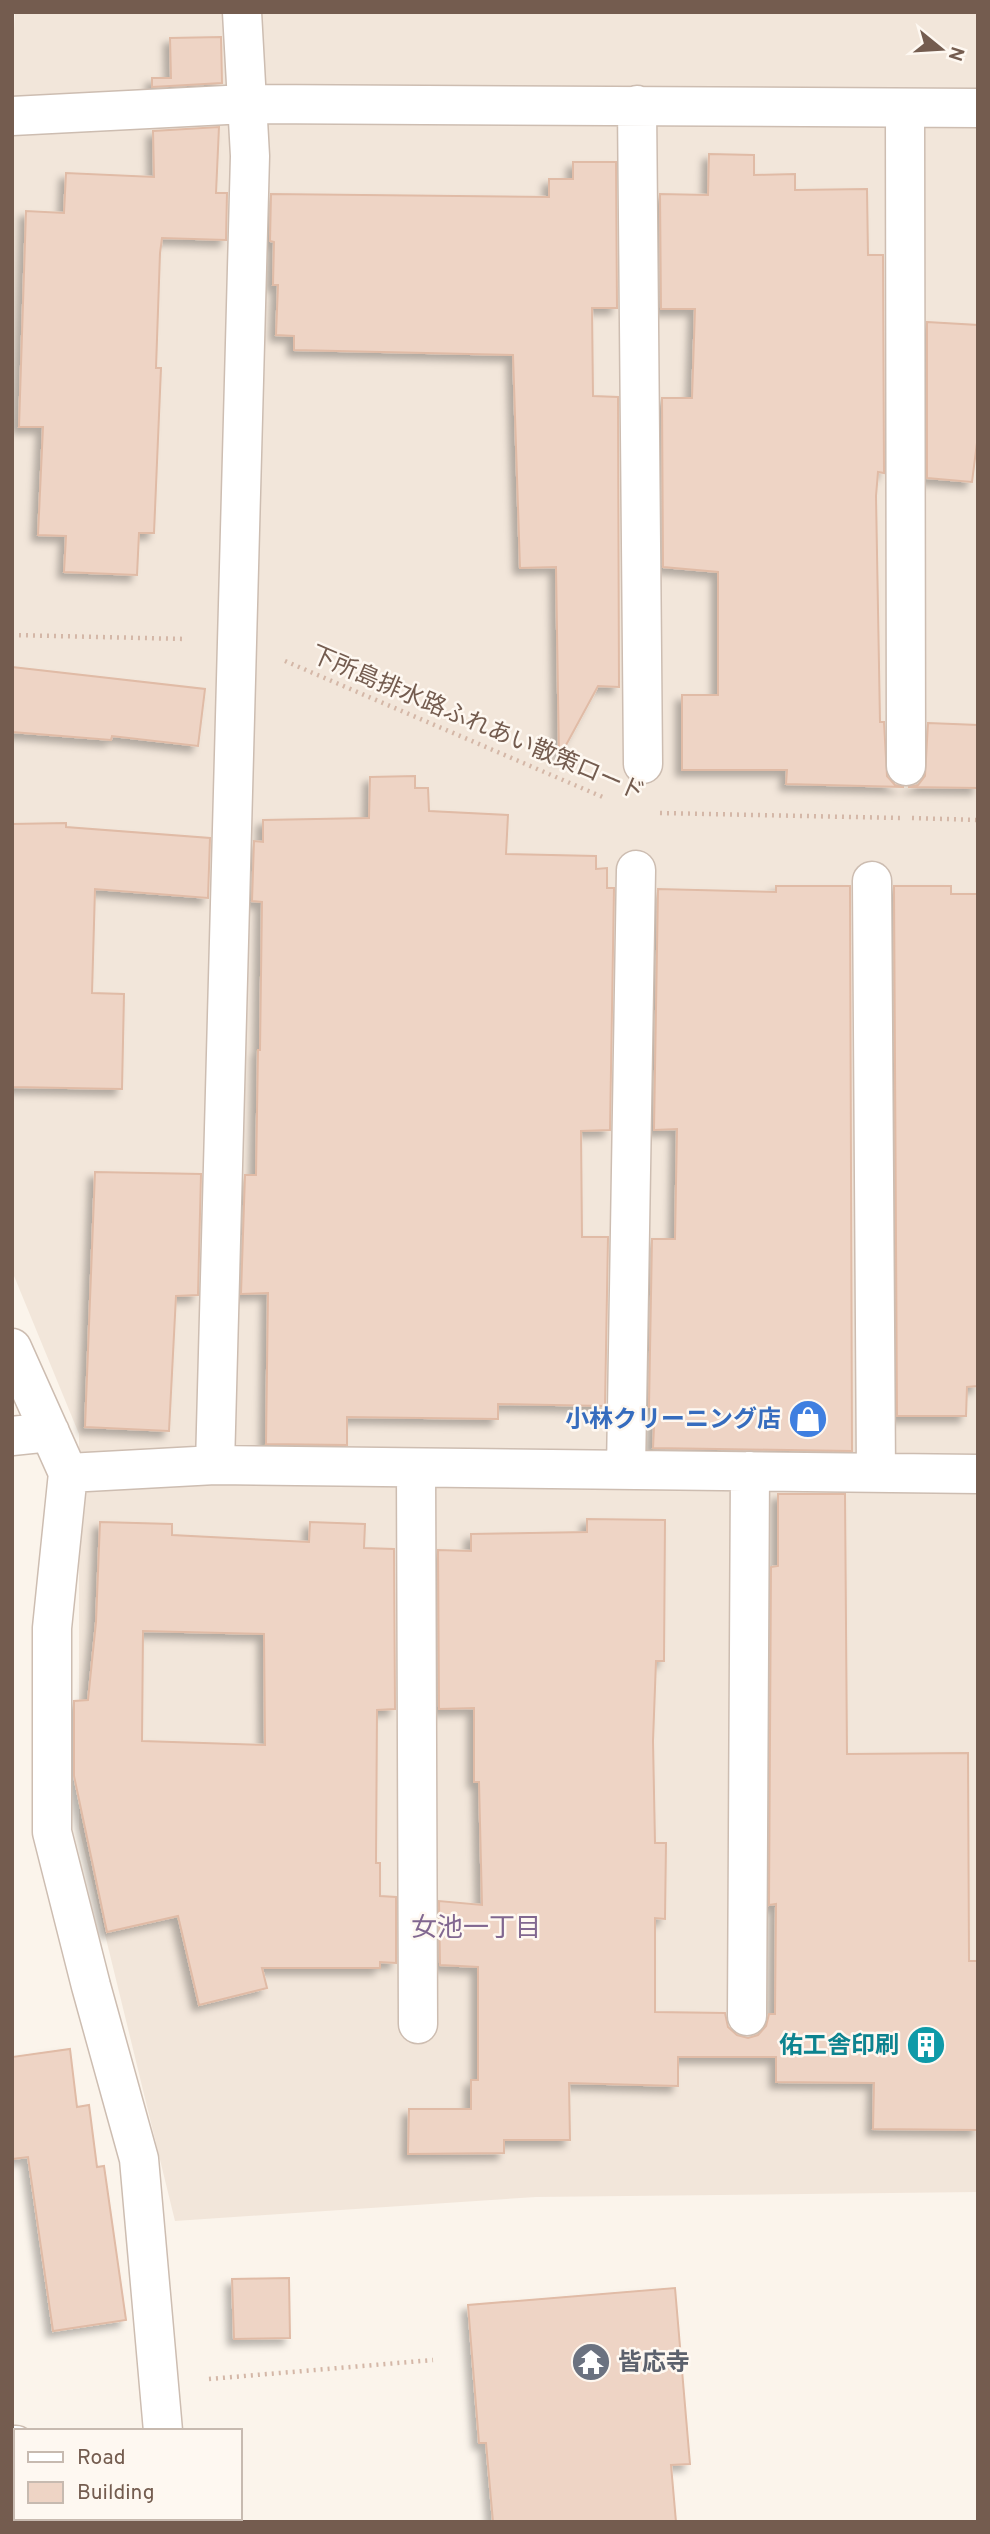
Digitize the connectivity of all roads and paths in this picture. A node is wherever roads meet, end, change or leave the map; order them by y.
1 (242, 12) edge
2 (246, 104) junction
3 (637, 105) junction
4 (905, 108) junction
5 (978, 108) edge
6 (12, 116) edge
7 (12, 635) edge
8 (237, 640) junction
9 (643, 764) dead end
10 (906, 766) dead end
11 (613, 802) dead end
12 (652, 813) dead end
13 (978, 820) edge
14 (636, 870) dead end
15 (872, 881) dead end
16 (12, 1348) edge
17 (50, 1432) junction
18 (12, 1436) edge
19 (215, 1465) junction
20 (416, 1468) junction
21 (626, 1470) junction
22 (750, 1471) junction
23 (68, 1473) junction
24 (876, 1473) junction
25 (978, 1474) edge
26 (747, 2016) dead end
27 (418, 2024) dead end
28 (433, 2360) dead end
29 (159, 2383) junction
30 (163, 2429) edge

1 - 2 street
2 - 3 street
2 - 6 street
2 - 8 street
3 - 4 street
3 - 9 street
4 - 5 street
4 - 10 street
7 - 8 path, 下所島排水路ふれあい散策ロード
8 - 11 path, 下所島排水路ふれあい散策ロード
8 - 19 street
12 - 13 path, 下所島排水路ふれあい散策ロード
14 - 21 street
15 - 24 street
16 - 17 street
17 - 18 street
17 - 23 street
19 - 20 street
19 - 23 street
20 - 21 street
20 - 27 street
21 - 22 street
22 - 24 street
22 - 26 street
23 - 29 street
24 - 25 street
28 - 29 path
29 - 30 street

